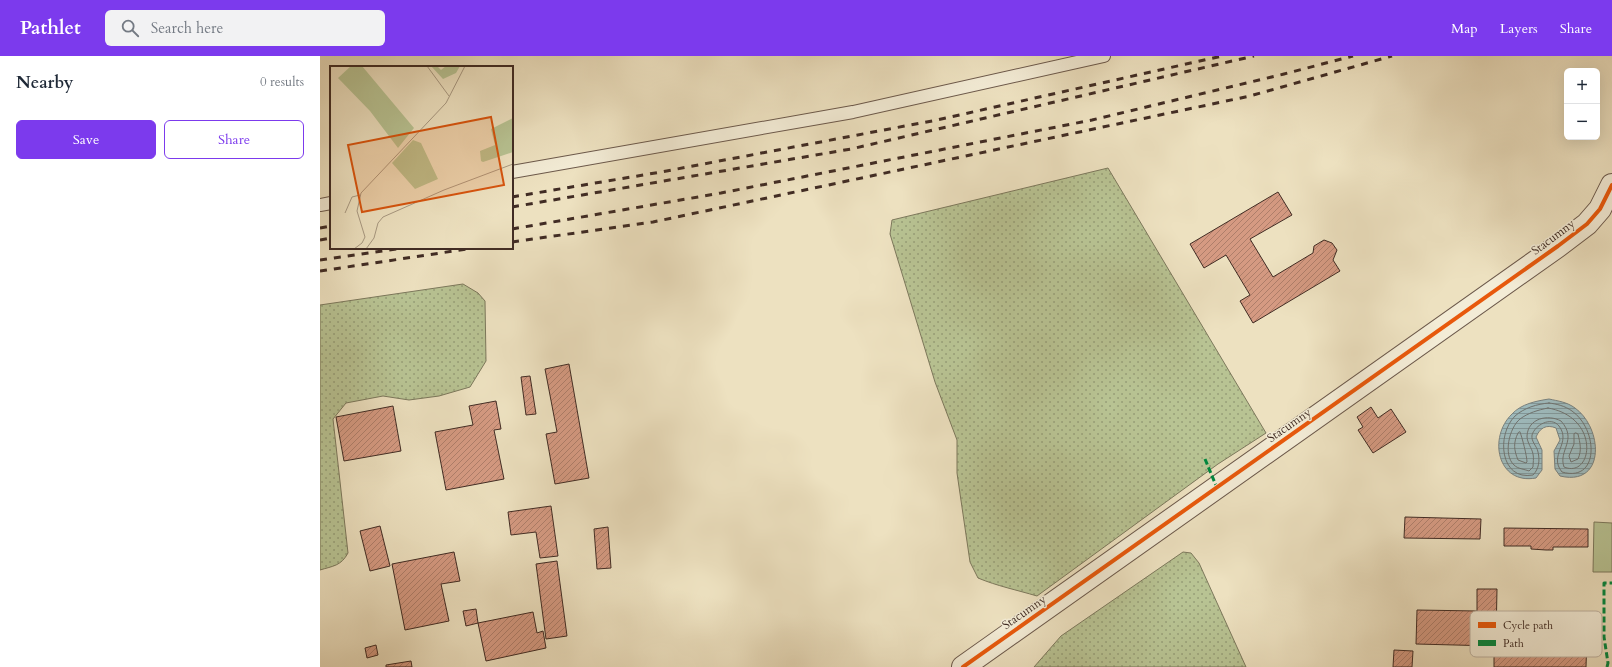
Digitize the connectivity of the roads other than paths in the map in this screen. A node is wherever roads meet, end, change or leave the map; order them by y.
1 (1104, 56) edge
2 (513, 172) edge
3 (1612, 185) edge
4 (330, 203) edge
5 (320, 205) edge
6 (1606, 212) edge
7 (963, 667) edge

1 - 2 lane
3 - 6 street, Stacumny
4 - 5 lane
6 - 7 street, Stacumny

